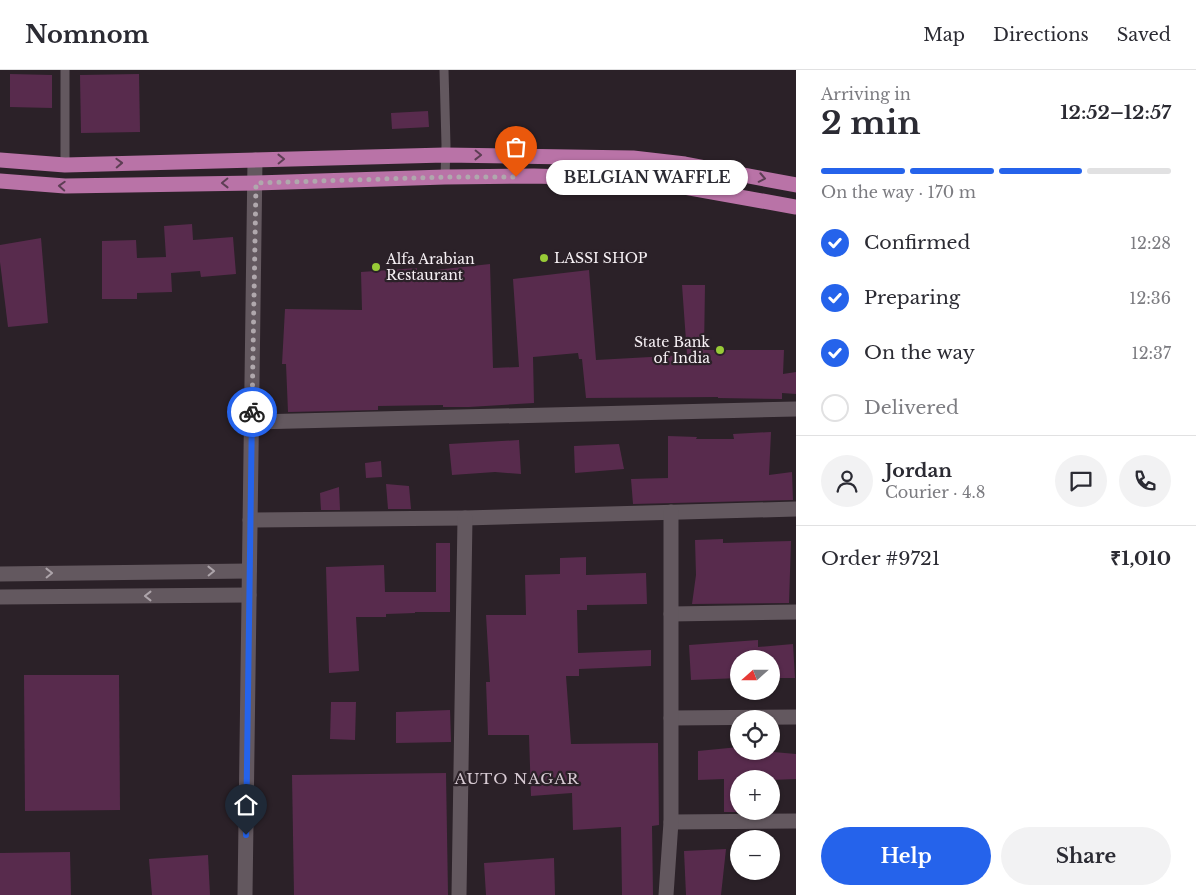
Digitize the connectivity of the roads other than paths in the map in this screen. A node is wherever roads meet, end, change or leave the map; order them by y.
1 (65, 70) edge
2 (444, 70) edge
3 (445, 155) junction
4 (0, 160) edge
5 (255, 160) junction
6 (65, 165) junction
7 (445, 177) junction
8 (0, 181) edge
9 (256, 183) junction
10 (796, 185) edge
11 (796, 207) edge
12 (796, 409) edge
13 (252, 422) junction
14 (796, 509) edge
15 (671, 512) junction
16 (465, 518) junction
17 (250, 520) junction
18 (249, 570) junction
19 (0, 574) edge
20 (249, 596) junction
21 (0, 597) edge
22 (796, 612) edge
23 (672, 614) junction
24 (796, 717) edge
25 (672, 718) junction
26 (796, 821) edge
27 (671, 822) junction
28 (245, 895) edge
29 (459, 895) edge
30 (666, 895) edge

1 - 6 lane
2 - 3 lane
5 -> 3 main road
3 - 7 lane
3 -> 10 main road
4 - 6 main road
6 -> 5 main road
5 - 9 street
7 - 9 main road
7 - 11 main road
9 -> 8 main road
9 - 13 street
12 - 13 street
13 - 17 street
14 - 15 street
15 - 16 street
15 - 23 street
16 - 17 street
16 - 29 street
17 - 18 street
19 -> 18 street
18 - 20 street
20 -> 21 street
20 - 28 street
22 - 23 street
23 - 25 street
24 - 25 street
25 - 27 street
26 - 27 street
27 - 30 street

